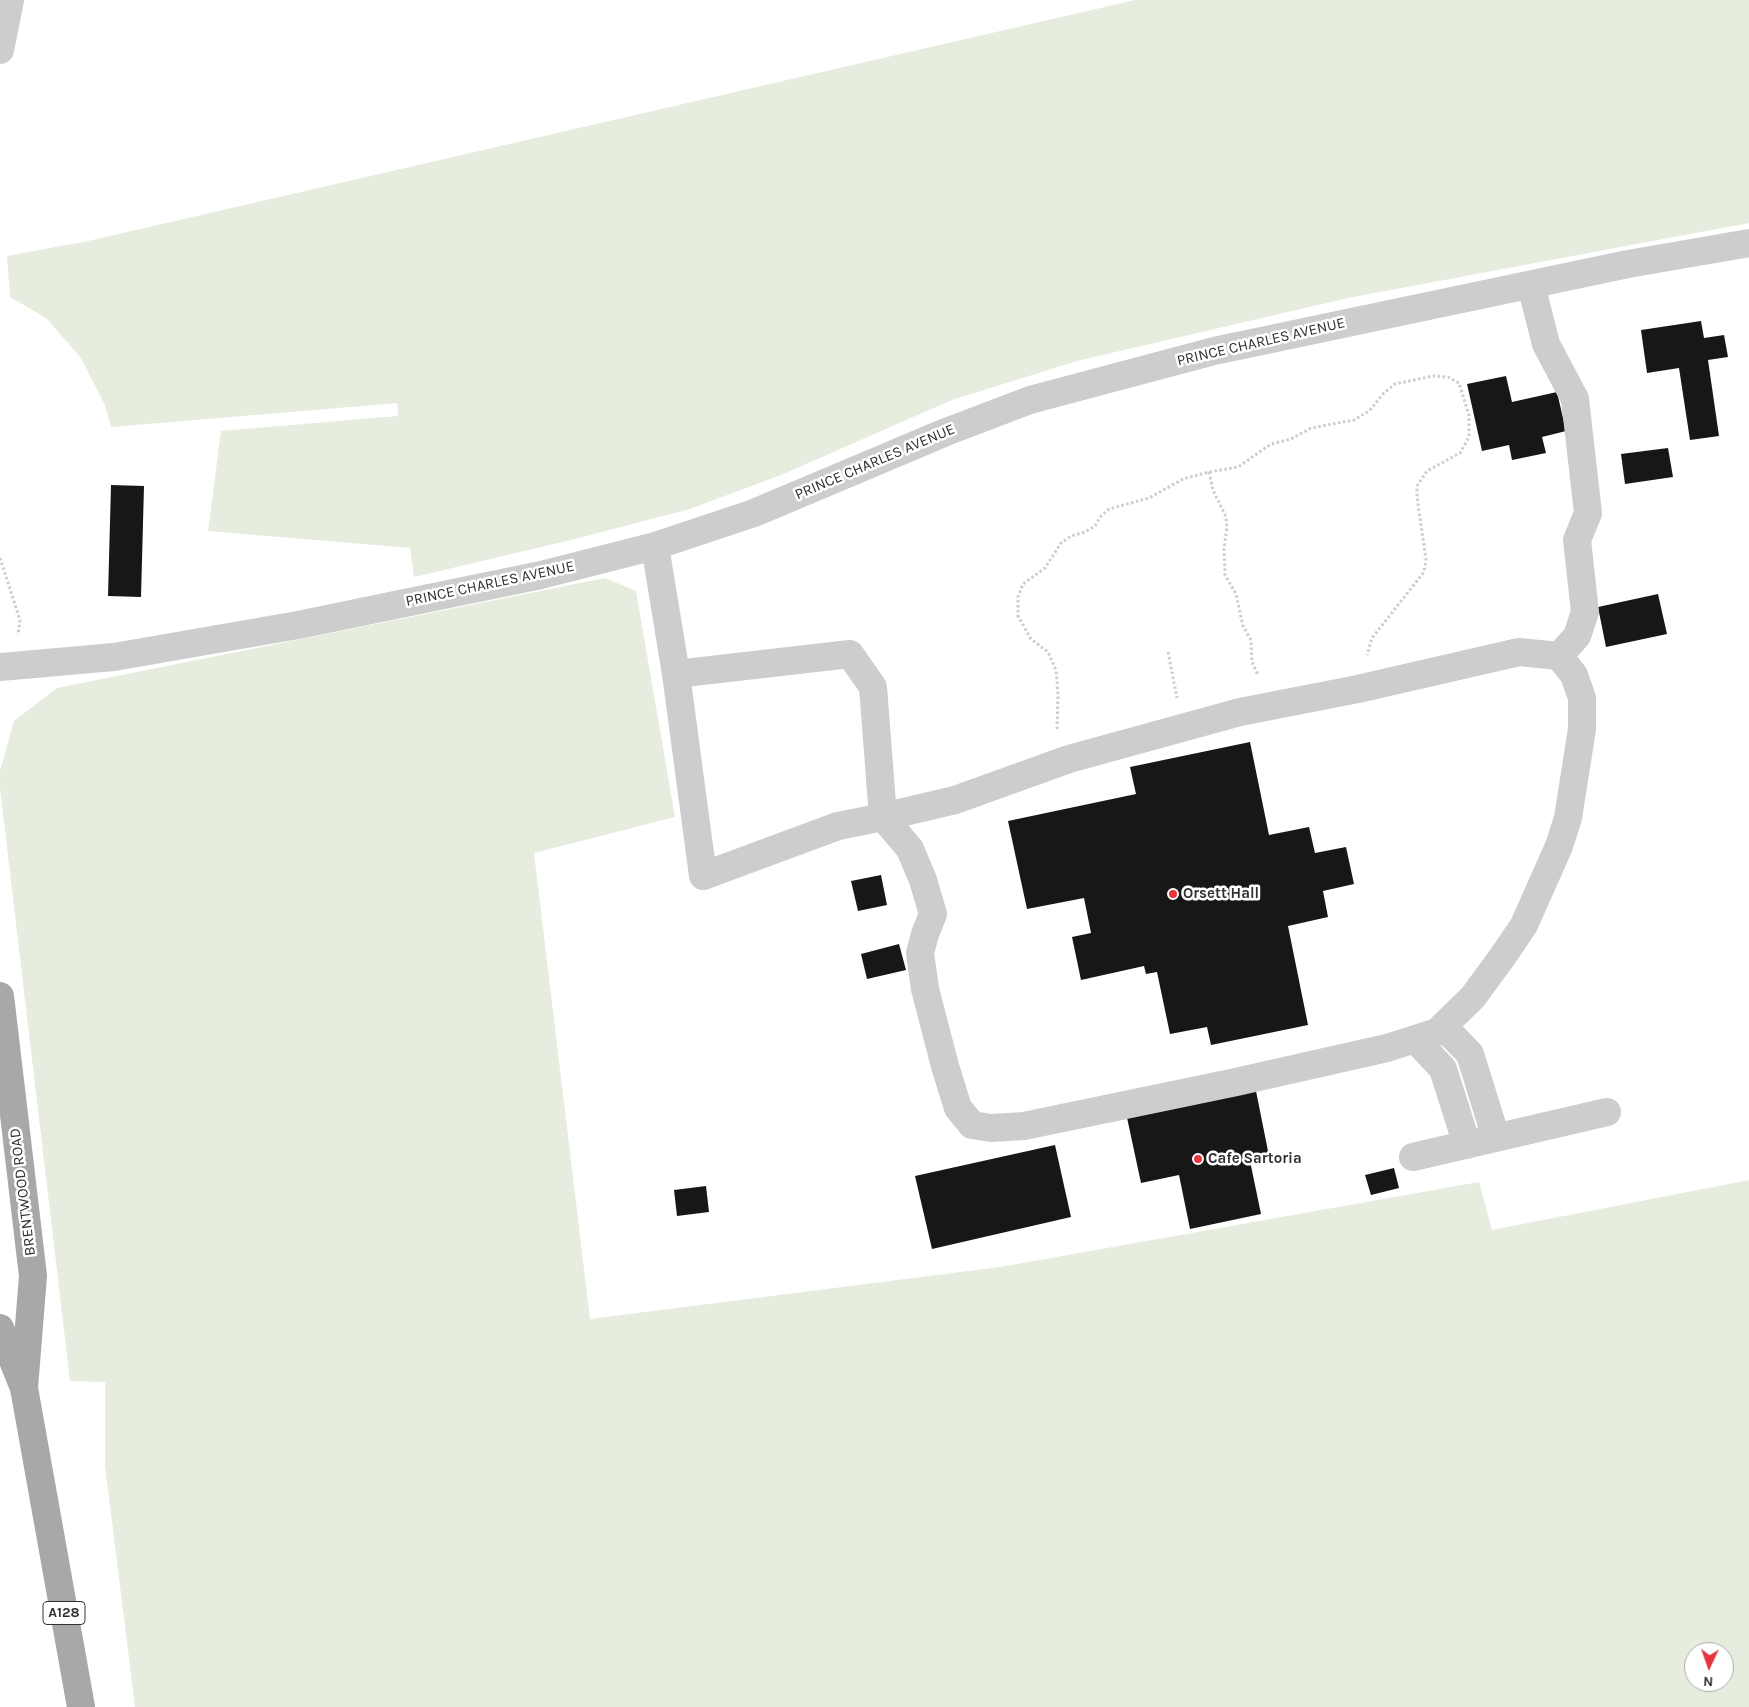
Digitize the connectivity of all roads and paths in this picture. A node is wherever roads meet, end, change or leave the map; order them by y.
1 (10, 0) edge
2 (0, 50) edge
3 (1749, 243) edge
4 (1531, 285) junction
5 (1208, 472) junction
6 (655, 546) junction
7 (0, 558) edge
8 (1168, 652) dead end
9 (1559, 656) junction
10 (8, 667) edge
11 (676, 674) junction
12 (1358, 689) junction
13 (1270, 706) junction
14 (1182, 728) junction
15 (1056, 764) junction
16 (884, 817) junction
17 (0, 996) edge
18 (1443, 1026) junction
19 (1415, 1039) junction
20 (1607, 1112) dead end
21 (1496, 1138) junction
22 (1467, 1145) junction
23 (1413, 1157) dead end
24 (0, 1328) edge
25 (24, 1388) junction
26 (81, 1707) edge

1 - 2 street
3 - 4 street, PRINCE CHARLES AVENUE
4 - 6 street, PRINCE CHARLES AVENUE
4 - 9 street
5 - 12 path
5 - 13 path
5 - 15 path
6 - 10 street, PRINCE CHARLES AVENUE
6 - 11 street
7 - 10 path
8 - 14 path
9 - 12 street
9 - 18 street
11 - 16 street
11 - 16 street
12 - 13 street
13 - 14 street
14 - 15 street
15 - 16 street
16 - 19 street
17 - 25 main road, BRENTWOOD ROAD / A128
18 - 19 street
18 - 21 street
19 - 22 street
20 - 21 street
21 - 22 street
22 - 23 street
24 - 25 main road, BRENTWOOD ROAD / A128
25 - 26 main road, BRENTWOOD ROAD / A128

